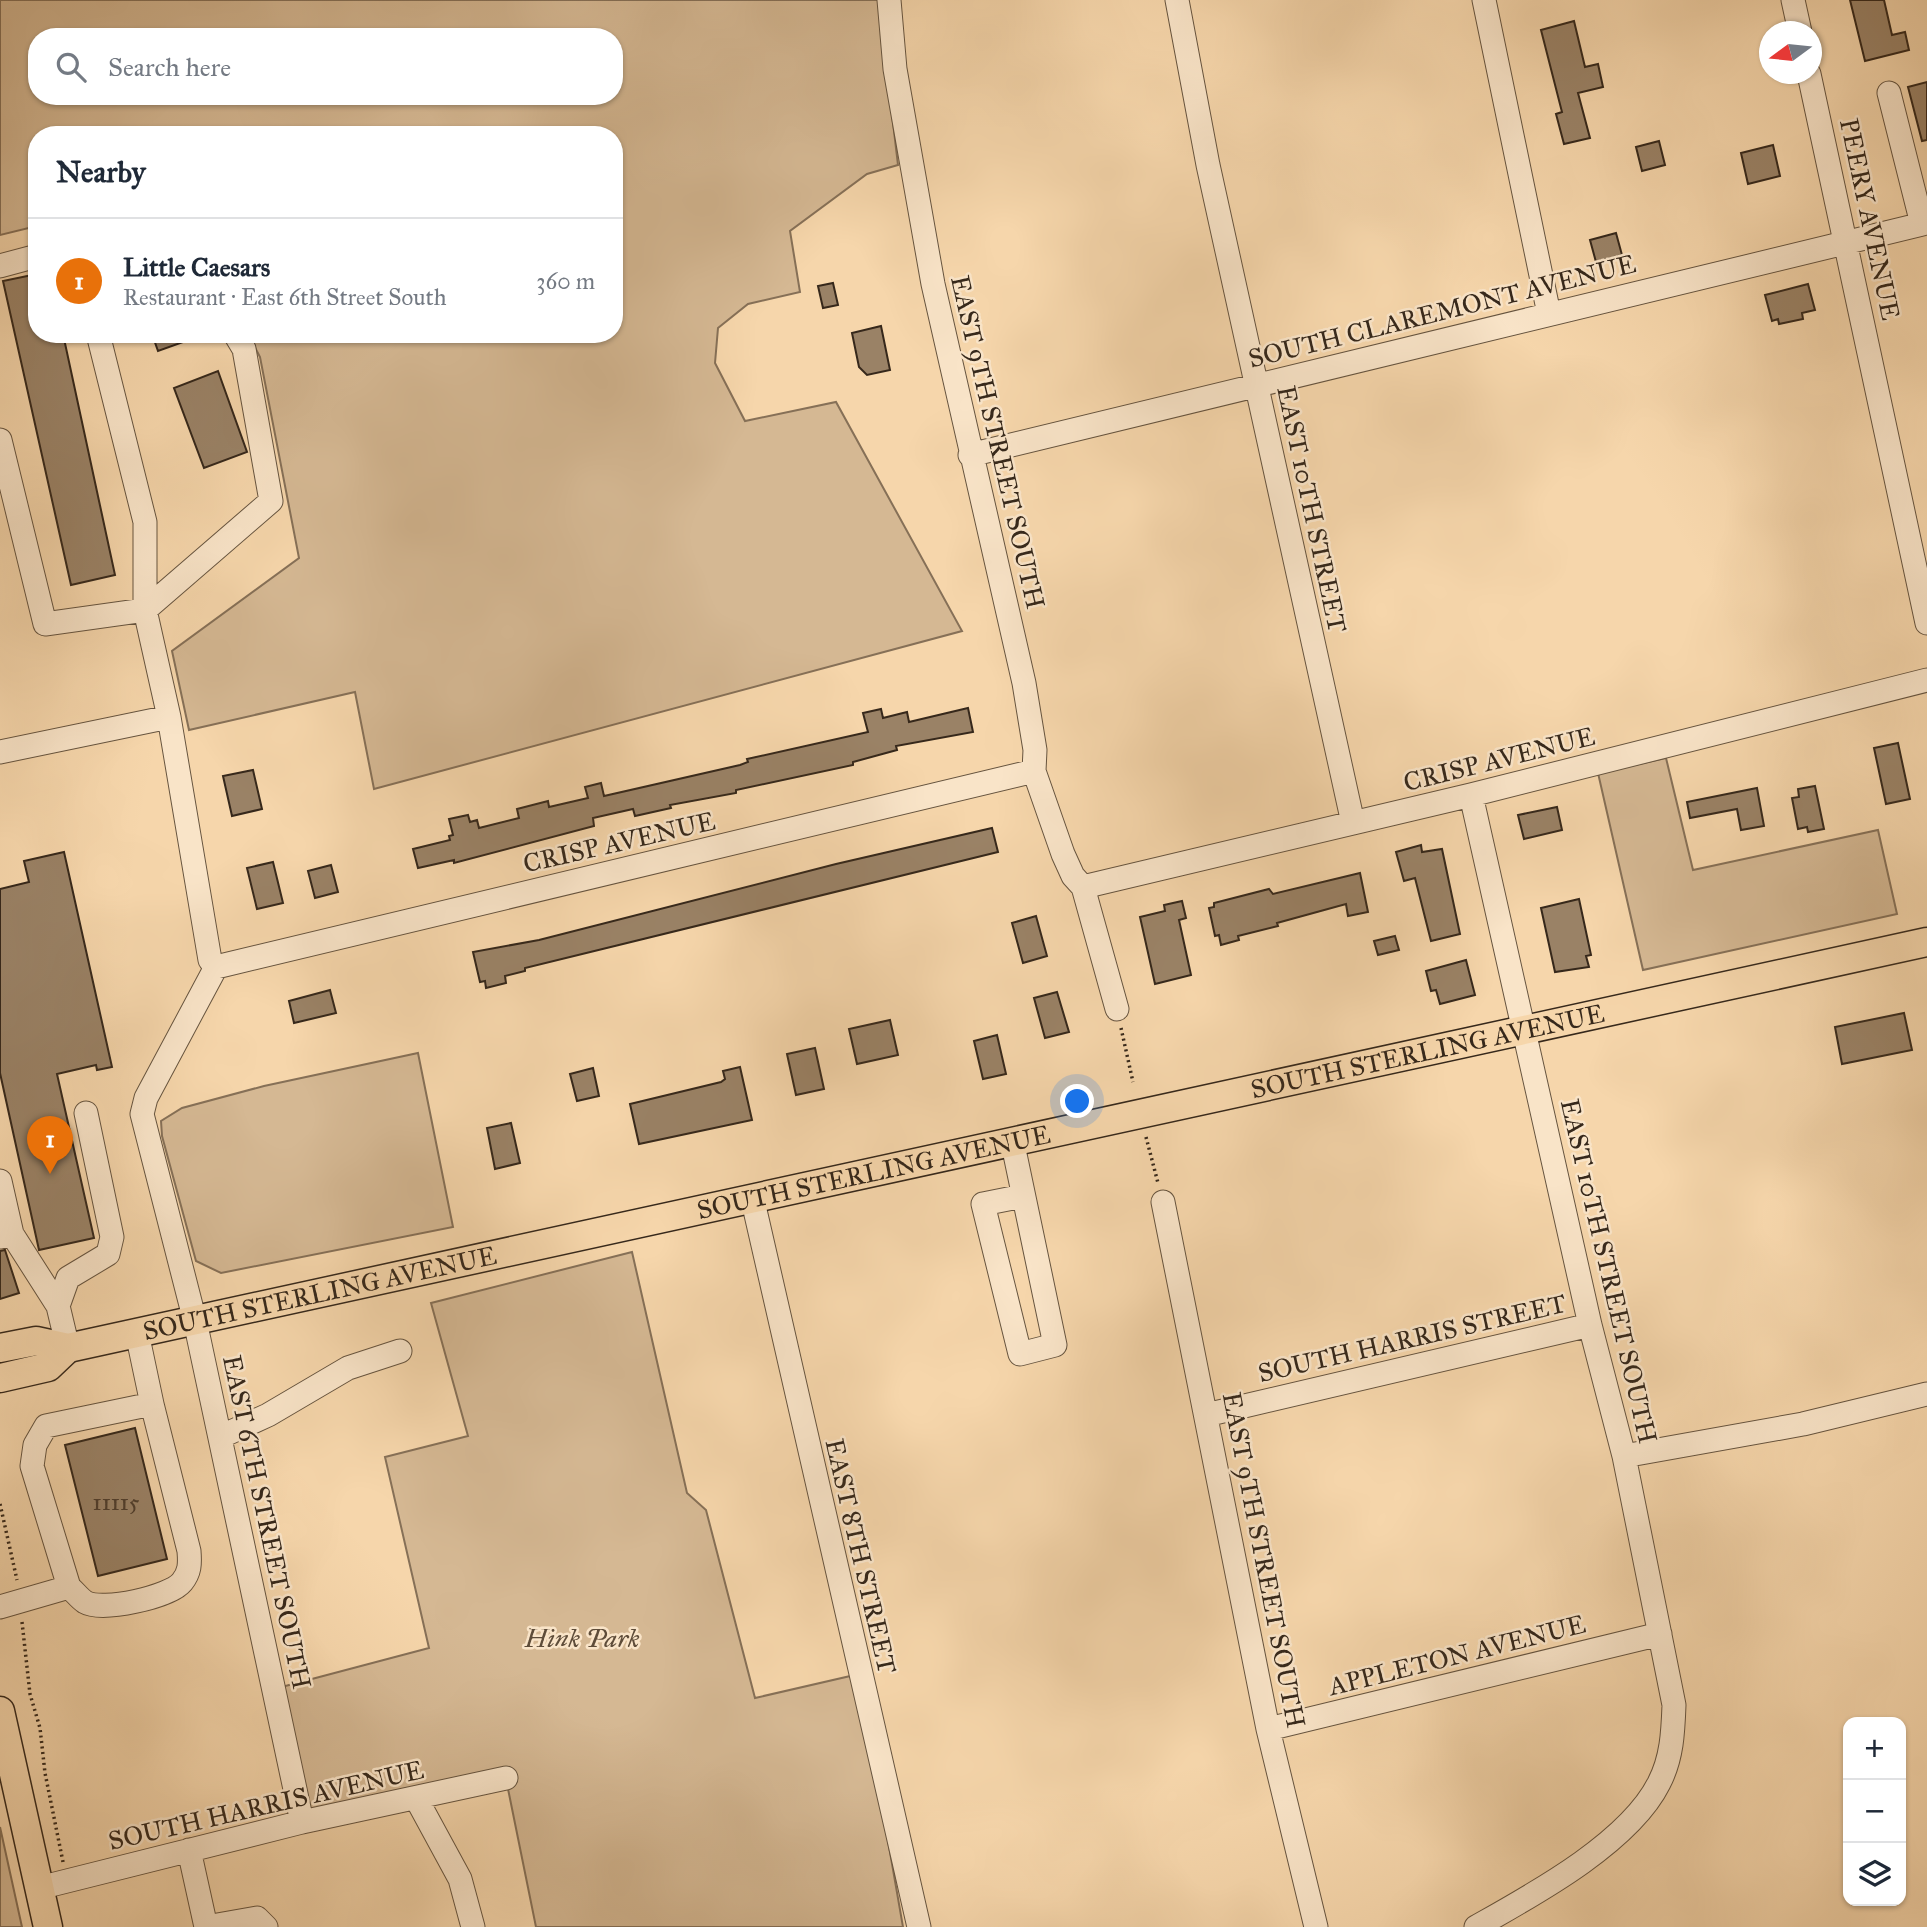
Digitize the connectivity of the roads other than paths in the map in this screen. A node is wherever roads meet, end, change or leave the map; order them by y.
1 (889, 0) edge
2 (1177, 0) edge
3 (1484, 0) edge
4 (1793, 0) edge
5 (1798, 21) edge
6 (1811, 84) edge
7 (1889, 93) dead end
8 (1918, 170) edge
9 (1924, 223) edge
10 (1847, 241) junction
11 (28, 258) edge
12 (0, 265) edge
13 (1549, 314) junction
14 (100, 343) edge
15 (240, 343) edge
16 (1257, 385) junction
17 (0, 440) edge
18 (970, 455) junction
19 (145, 610) junction
20 (1927, 623) edge
21 (1927, 680) edge
22 (169, 717) junction
23 (0, 752) edge
24 (1034, 771) junction
25 (1471, 795) junction
26 (1353, 823) junction
27 (1083, 887) junction
28 (1927, 942) edge
29 (216, 967) junction
30 (1117, 1009) road end
31 (1525, 1030) junction
32 (86, 1113) dead end
33 (1012, 1140) junction
34 (0, 1181) edge
35 (1023, 1196) junction
36 (752, 1197) junction
37 (1163, 1202) road end
38 (6, 1236) edge
39 (58, 1306) junction
40 (195, 1321) junction
41 (1590, 1325) junction
42 (137, 1333) junction
43 (8, 1343) edge
44 (68, 1348) junction
45 (400, 1351) dead end
46 (9, 1376) edge
47 (1927, 1394) edge
48 (0, 1398) edge
49 (152, 1404) junction
50 (1206, 1415) junction
51 (220, 1437) junction
52 (1624, 1456) junction
53 (69, 1587) junction
54 (10, 1604) edge
55 (1660, 1634) junction
56 (1, 1717) edge
57 (1268, 1729) junction
58 (506, 1779) dead end
59 (416, 1798) junction
60 (302, 1822) junction
61 (189, 1850) junction
62 (39, 1888) junction
63 (48, 1927) edge
64 (206, 1927) edge
65 (266, 1927) edge
66 (473, 1927) edge
67 (919, 1927) edge
68 (1316, 1927) edge
69 (1476, 1927) edge

1 - 18 street, EAST 9TH STREET SOUTH
2 - 16 street, EAST 10TH STREET
3 - 13 street
4 - 5 street
6 - 10 street, PEERY AVENUE
7 - 8 street
8 - 9 street
9 - 10 street, SOUTH CLAREMONT AVENUE
10 - 13 street, SOUTH CLAREMONT AVENUE
10 - 20 street, PEERY AVENUE
11 - 12 street
13 - 16 street, SOUTH CLAREMONT AVENUE
14 - 19 street
15 - 19 street
16 - 18 street, SOUTH CLAREMONT AVENUE
16 - 26 street, EAST 10TH STREET
17 - 19 street
18 - 24 street, EAST 9TH STREET SOUTH
19 - 22 street
21 - 25 street, CRISP AVENUE
22 - 23 street
22 - 29 street
24 - 27 street, EAST 9TH STREET SOUTH
24 - 29 street, CRISP AVENUE
25 - 26 street, CRISP AVENUE
25 - 31 street, EAST 10TH STREET SOUTH
26 - 27 street, CRISP AVENUE
27 - 30 street, EAST 9TH STREET SOUTH
28 - 31 main road, SOUTH STERLING AVENUE
29 - 40 street, EAST 6TH STREET SOUTH
31 - 33 main road, SOUTH STERLING AVENUE
31 - 41 street, EAST 10TH STREET SOUTH
32 - 39 street
33 - 35 street
33 - 36 main road, SOUTH STERLING AVENUE
34 - 38 street
35 - 35 street
36 - 40 main road, SOUTH STERLING AVENUE
36 - 67 street, EAST 8TH STREET
37 - 50 street, EAST 9TH STREET SOUTH
38 - 39 street
39 - 44 street
40 - 42 main road, SOUTH STERLING AVENUE
40 - 51 street, EAST 6TH STREET SOUTH
41 - 50 street, SOUTH HARRIS STREET
41 - 52 street, EAST 10TH STREET SOUTH
42 - 44 main road, SOUTH STERLING AVENUE
42 - 49 street
43 - 44 main road, SOUTH STERLING AVENUE
44 - 46 main road, SOUTH STERLING AVENUE
45 - 51 street
46 - 48 main road
47 - 52 street
49 - 53 street
49 - 53 street
50 - 57 street, EAST 9TH STREET SOUTH
51 - 60 street, EAST 6TH STREET SOUTH
52 - 55 street, EAST 10TH STREET SOUTH
53 - 54 street
55 - 57 street, APPLETON AVENUE
55 - 69 street, EAST 10TH STREET SOUTH
56 - 62 main road
57 - 68 street, EAST 9TH STREET SOUTH
58 - 59 street, SOUTH HARRIS AVENUE
59 - 60 street, SOUTH HARRIS AVENUE
59 - 66 street
60 - 61 street, SOUTH HARRIS AVENUE
61 - 62 street, SOUTH HARRIS AVENUE
61 - 64 street
62 - 63 main road
64 - 65 street

